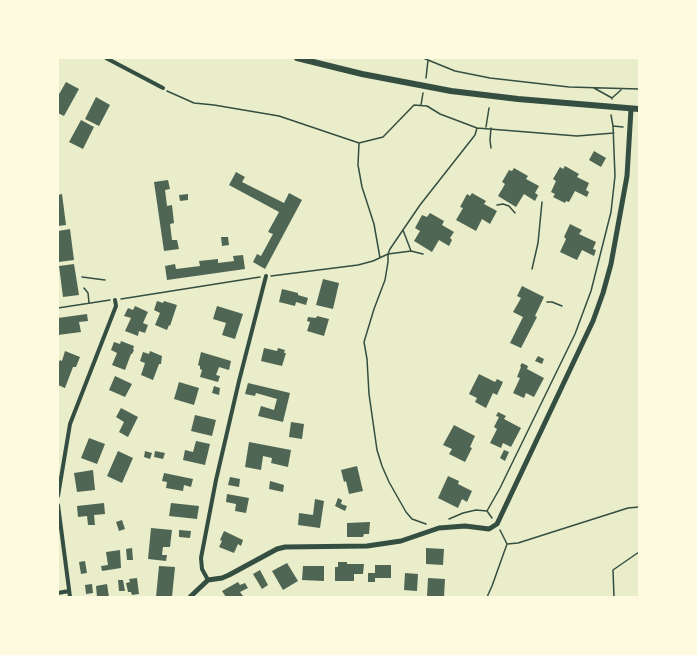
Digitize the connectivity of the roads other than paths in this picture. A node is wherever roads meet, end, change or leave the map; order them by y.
1 (106, 58) edge
2 (299, 58) edge
3 (163, 88) road end
4 (631, 109) junction
5 (639, 109) edge
6 (266, 276) road end
7 (115, 300) road end
8 (58, 496) edge
9 (58, 505) edge
10 (208, 580) junction
11 (69, 591) junction
12 (58, 593) edge
13 (70, 597) edge
14 (190, 597) edge

1 - 3 street
2 - 4 main road
4 - 5 main road
4 - 10 street
6 - 10 street
7 - 8 street
9 - 11 street
10 - 14 street
11 - 12 street
11 - 13 street

